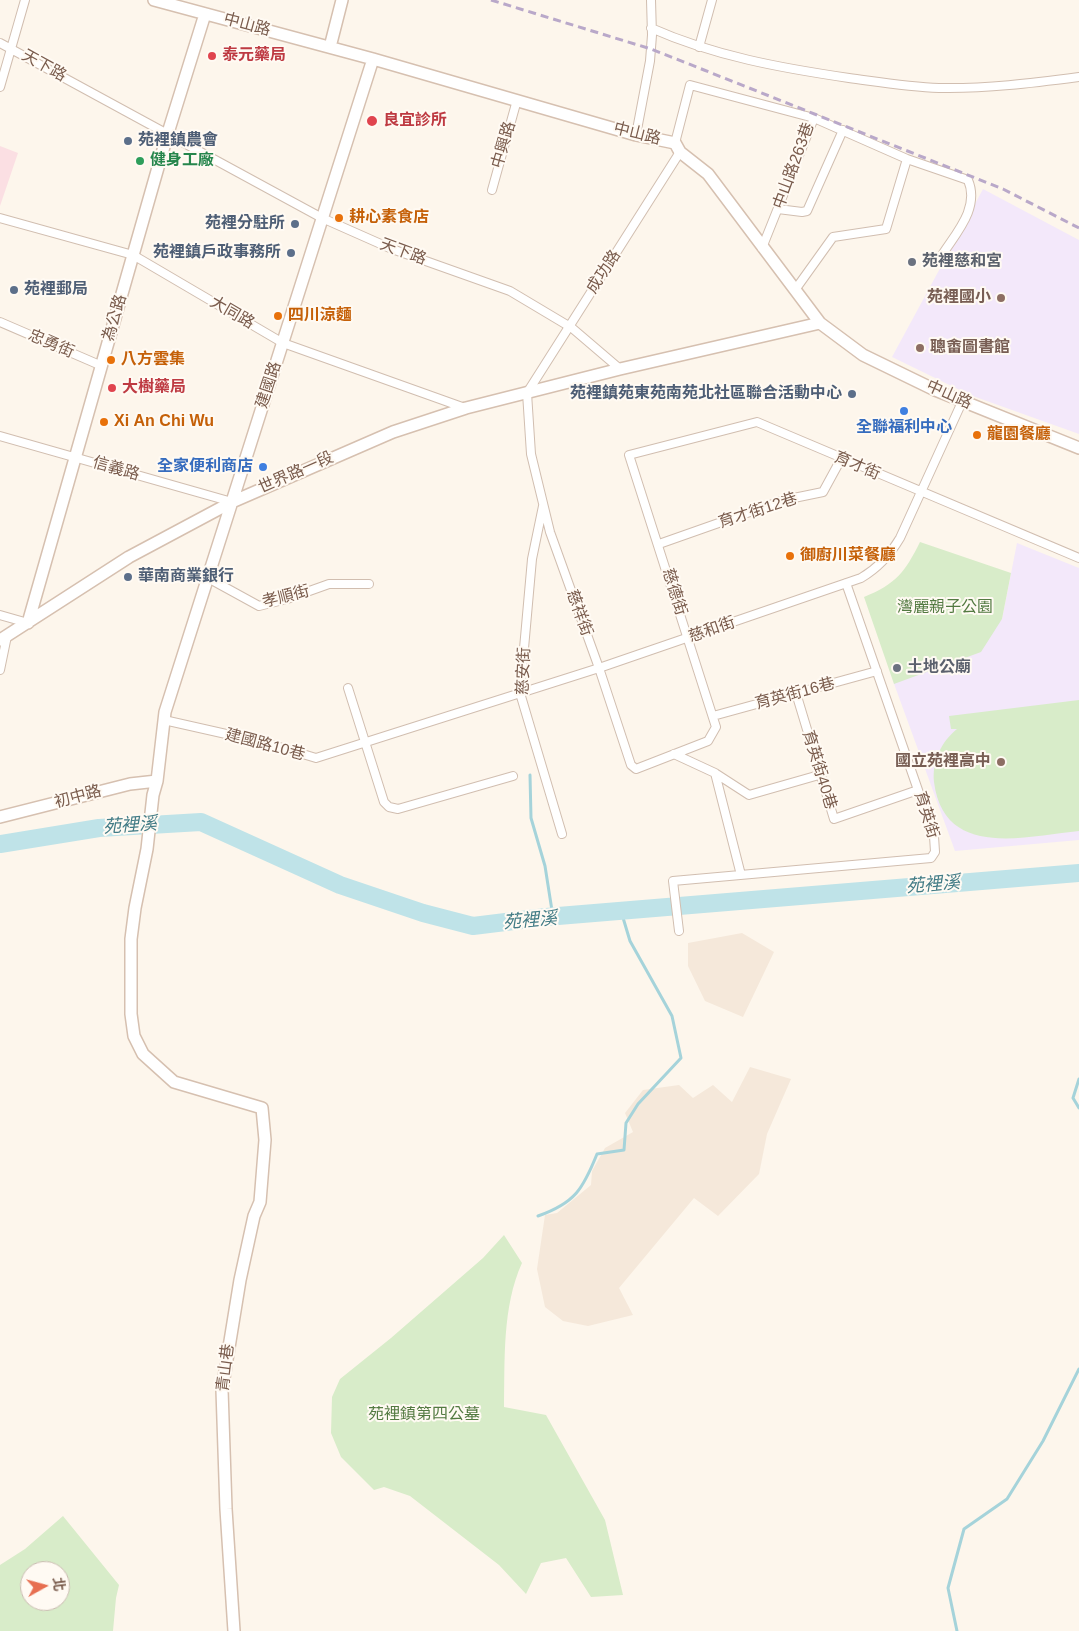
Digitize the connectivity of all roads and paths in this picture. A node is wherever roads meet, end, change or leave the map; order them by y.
1 (25, 0) edge
2 (154, 0) edge
3 (342, 0) edge
4 (651, 0) edge
5 (712, 0) edge
6 (205, 14) junction
7 (652, 28) junction
8 (0, 43) edge
9 (330, 47) junction
10 (699, 47) junction
11 (11, 48) junction
12 (373, 59) junction
13 (1079, 77) edge
14 (690, 85) joint
15 (0, 87) edge
16 (516, 100) junction
17 (814, 118) junction
18 (844, 130) junction
19 (636, 135) junction
20 (167, 136) junction
21 (678, 148) junction
22 (907, 159) junction
23 (492, 190) dead end
24 (778, 209) junction
25 (0, 218) edge
26 (322, 218) junction
27 (762, 248) junction
28 (133, 255) junction
29 (942, 255) dead end
30 (795, 290) junction
31 (0, 322) edge
32 (820, 323) junction
33 (569, 326) junction
34 (283, 343) junction
35 (102, 366) junction
36 (620, 369) junction
37 (527, 393) junction
38 (962, 402) junction
39 (466, 408) junction
40 (0, 436) edge
41 (1079, 448) edge
42 (629, 455) joint
43 (75, 457) junction
44 (841, 459) junction
45 (922, 493) junction
46 (232, 502) junction
47 (543, 504) junction
48 (659, 544) junction
49 (1079, 558) edge
50 (208, 578) junction
51 (846, 583) junction
52 (370, 584) dead end
53 (0, 615) edge
54 (28, 623) junction
55 (3, 638) edge
56 (688, 638) junction
57 (599, 668) junction
58 (0, 670) edge
59 (877, 671) junction
60 (348, 688) dead end
61 (520, 692) junction
62 (796, 693) junction
63 (164, 716) junction
64 (713, 716) junction
65 (366, 741) junction
66 (674, 754) junction
67 (636, 769) joint
68 (715, 773) junction
69 (819, 775) junction
70 (513, 776) dead end
71 (157, 781) junction
72 (918, 790) junction
73 (0, 817) edge
74 (562, 834) dead end
75 (741, 875) junction
76 (678, 931) dead end
77 (262, 1108) joint
78 (234, 1631) edge

1 - 11 street
2 - 6 street, 中山路
3 - 9 street
4 - 7 street
5 - 10 street
6 - 9 street, 中山路
6 - 20 street, 為公路
7 - 10 street
7 - 19 street
8 - 11 street, 天下路
9 - 12 street, 中山路
10 - 13 street
11 - 15 street
11 - 20 street, 天下路
12 - 16 street, 中山路
12 - 26 street, 建國路
14 - 17 street, 中山路263巷
14 - 21 street, 成功路
16 - 19 street, 中山路
16 - 23 street, 中興路
17 - 18 street
17 - 24 street, 中山路263巷
18 - 22 street
18 - 24 street
19 - 21 street, 中山路
20 - 26 street, 天下路
20 - 28 street, 為公路
21 - 27 street, 中山路
21 - 33 street, 成功路
22 - 29 street
22 - 30 street
24 - 27 street, 中山路263巷
25 - 28 street, 大同路
26 - 33 street, 天下路
26 - 34 street, 建國路
27 - 30 street, 中山路
28 - 34 street, 大同路
28 - 35 street, 為公路
30 - 32 street, 中山路
31 - 35 street, 忠勇街
32 - 36 street
32 - 38 street, 中山路
33 - 36 street, 天下路
33 - 37 street, 成功路
34 - 39 street, 大同路
34 - 46 street, 建國路
35 - 43 street, 為公路
36 - 37 street, 世界路一段
37 - 39 street, 世界路一段
37 - 47 street, 慈祥街
38 - 41 street, 中山路
38 - 45 street, 慈和街
39 - 46 street, 世界路一段
40 - 43 street, 信義路
42 - 44 street, 育才街
42 - 48 street, 慈德街
43 - 46 street, 信義路
43 - 54 street, 為公路
44 - 45 street, 育才街
44 - 48 street, 育才街12巷
45 - 49 street, 育才街
45 - 51 street, 慈和街
46 - 50 street, 建國路
46 - 54 street, 世界路一段
47 - 57 street, 慈祥街
47 - 61 street, 慈安街
48 - 56 street, 慈德街
50 - 52 street, 孝順街
50 - 63 street, 建國路
51 - 56 street, 慈和街
51 - 59 street, 育英街
53 - 54 street
54 - 55 street, 世界路一段
55 - 58 street
56 - 57 street, 慈和街
56 - 64 street, 慈德街
57 - 61 street, 慈和街
57 - 67 street, 慈祥街
59 - 62 street, 育英街16巷
59 - 72 street, 育英街
60 - 65 street
61 - 65 street, 慈和街
61 - 74 street, 慈安街
62 - 64 street, 育英街16巷
62 - 69 street, 育英街40巷
63 - 65 street, 建國路10巷
63 - 71 street, 建國路
64 - 66 street, 慈德街
65 - 70 street
66 - 67 street, 慈德街
66 - 68 street
68 - 69 street
68 - 75 street
69 - 72 street, 育英街40巷
71 - 73 street, 初中路
71 - 77 street, 建國路
72 - 75 street, 育英街
75 - 76 street, 育英街
77 - 78 street, 青山巷

